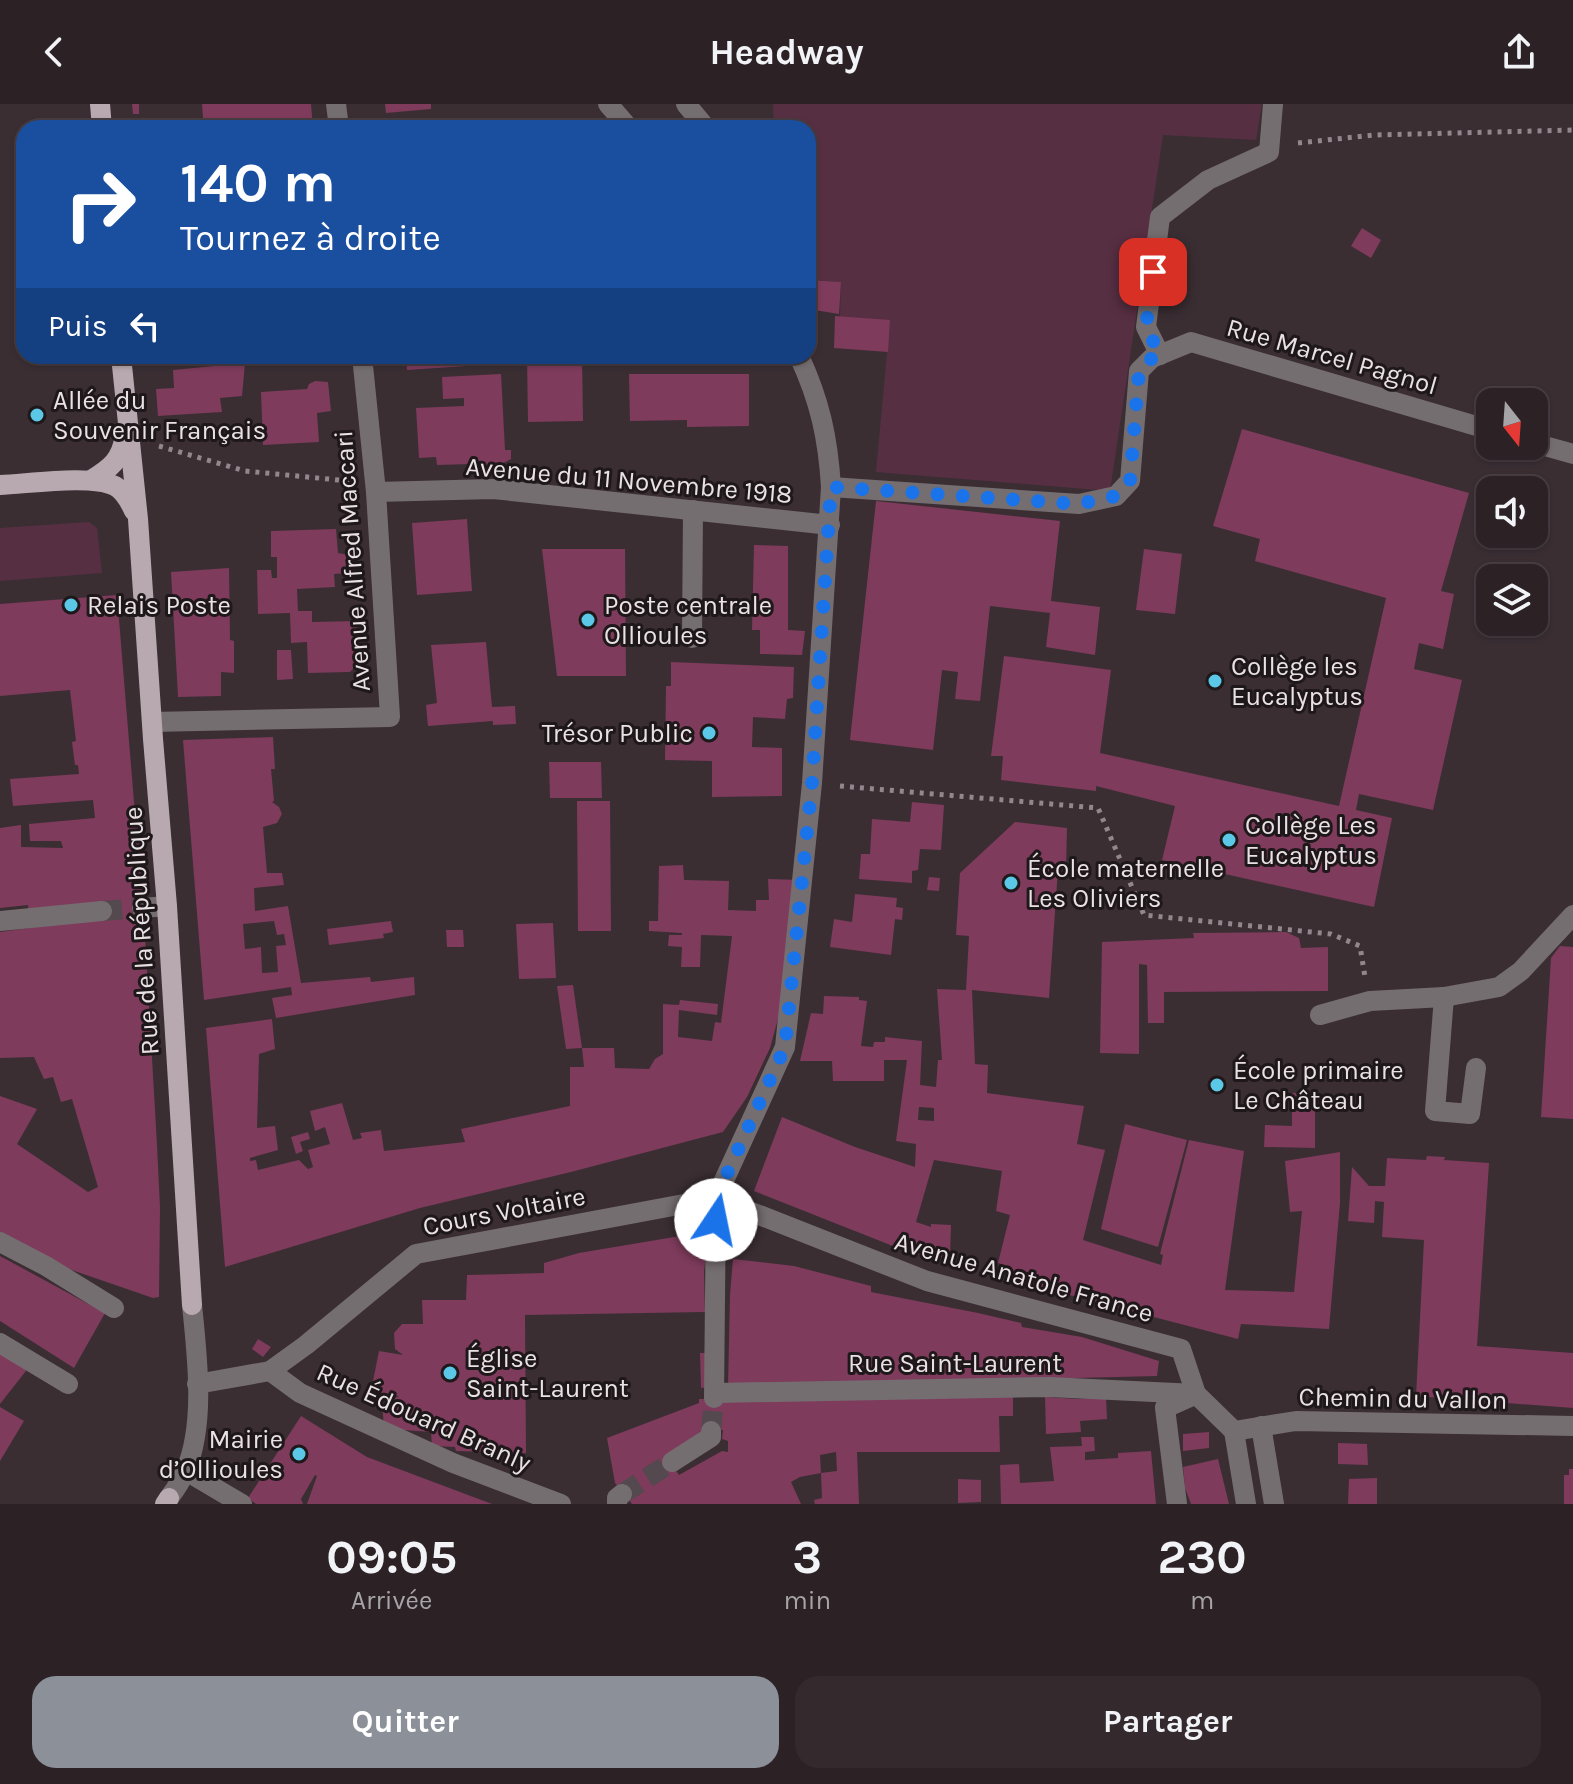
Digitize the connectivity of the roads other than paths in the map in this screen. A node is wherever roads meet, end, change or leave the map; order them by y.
1 (608, 104) edge
2 (686, 104) edge
3 (1273, 104) edge
4 (622, 120) edge
5 (699, 120) edge
6 (1160, 355) junction
7 (122, 364) edge
8 (363, 364) edge
9 (803, 364) edge
10 (125, 412) junction
11 (1476, 426) edge
12 (1548, 447) edge
13 (1573, 454) edge
14 (91, 480) junction
15 (0, 485) edge
16 (375, 487) junction
17 (831, 487) junction
18 (693, 510) junction
19 (138, 519) junction
20 (830, 525) junction
21 (692, 638) dead end
22 (152, 722) junction
23 (167, 906) junction
24 (142, 908) tunnel mouth
25 (102, 911) tunnel mouth
26 (1573, 915) edge
27 (0, 921) edge
28 (1444, 997) junction
29 (1320, 1015) dead end
30 (1476, 1068) dead end
31 (716, 1198) junction
32 (0, 1242) edge
33 (192, 1305) joint
34 (114, 1308) dead end
35 (0, 1343) edge
36 (270, 1371) junction
37 (68, 1384) dead end
38 (197, 1384) junction
39 (1196, 1394) junction
40 (1261, 1426) junction
41 (1573, 1426) edge
42 (711, 1431) tunnel mouth
43 (1234, 1431) junction
44 (672, 1462) tunnel mouth
45 (186, 1471) junction
46 (167, 1501) edge
47 (242, 1504) edge
48 (561, 1504) edge
49 (1177, 1504) edge
50 (1246, 1504) edge
51 (1274, 1504) edge

1 - 4 street
2 - 5 street
3 - 6 street
6 - 11 street, Rue Marcel Pagnol
6 - 17 street
7 - 10 main road, Rue de la République
8 - 16 street, Avenue Alfred Maccari
9 - 17 street
10 - 14 main road
10 - 19 main road, Rue de la République
12 - 13 street
14 - 15 main road
14 - 19 main road
16 - 18 street, Avenue du 11 Novembre 1918
16 - 22 street, Avenue Alfred Maccari
17 - 20 street
18 - 20 street, Avenue du 11 Novembre 1918
18 - 21 street
19 - 22 main road, Rue de la République
20 - 31 street
22 - 23 main road, Rue de la République
23 - 24 street
23 - 33 main road, Rue de la République
25 - 27 street
26 - 28 street
28 - 29 street
28 - 30 street
31 - 36 street, Cours Voltaire
31 - 39 street, Avenue Anatole France
31 - 39 street, Rue Saint-Laurent
32 - 34 street
33 - 38 street, Rue de la République
35 - 37 street
36 - 38 street, Cours Voltaire
36 - 48 street, Rue Édouard Branly
38 - 45 street, Rue de la République
39 - 43 street, Avenue Anatole France
39 - 49 street
40 - 41 street, Chemin du Vallon
40 - 43 street, Chemin du Vallon
40 - 51 street
42 - 44 street
43 - 50 street
45 - 46 street, Rue de la République
45 - 47 street

